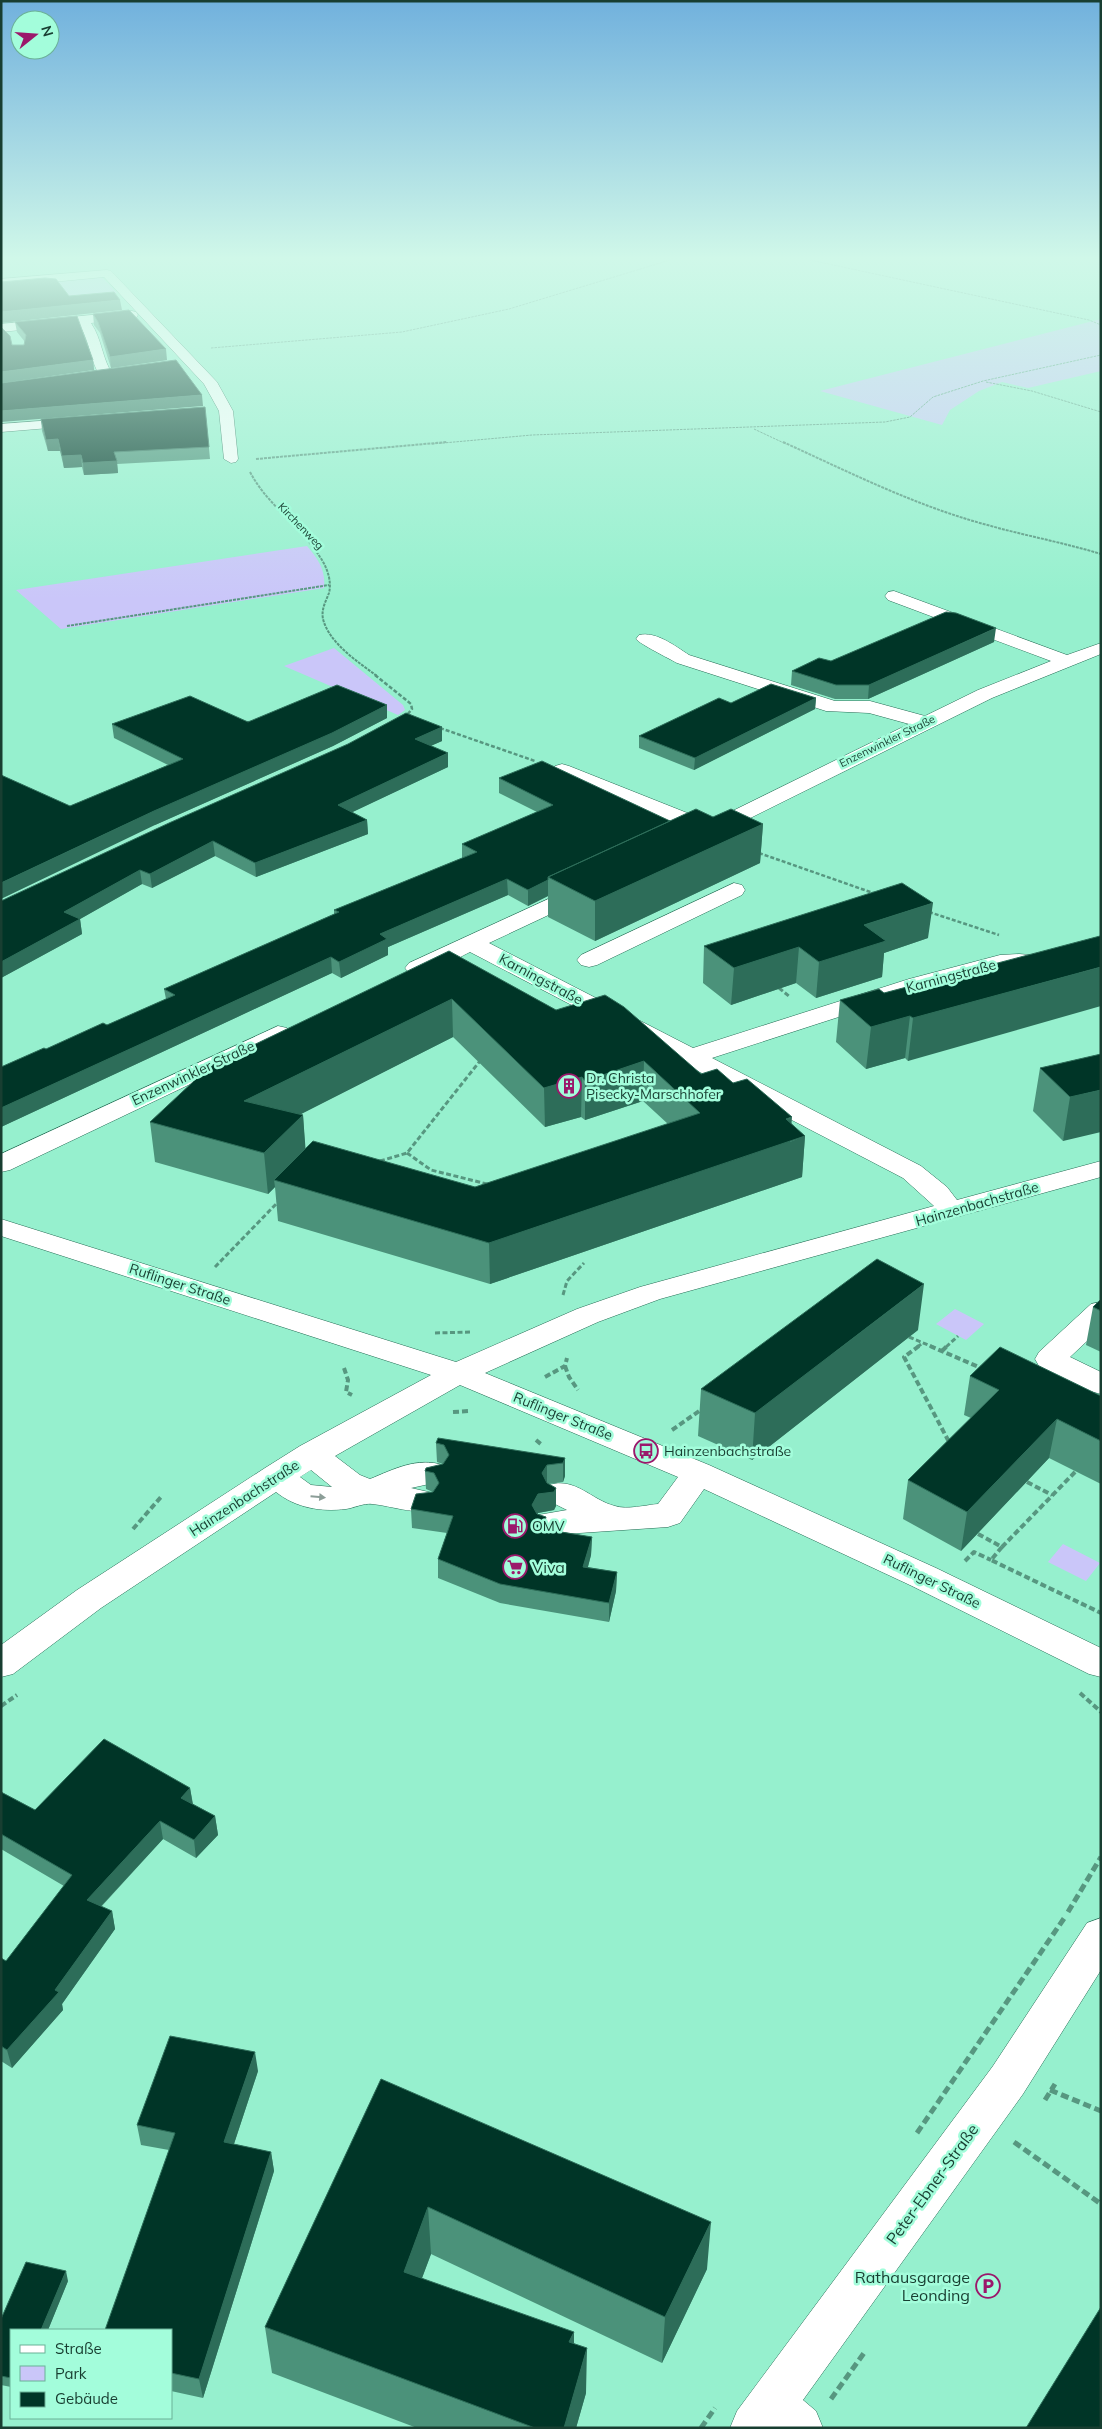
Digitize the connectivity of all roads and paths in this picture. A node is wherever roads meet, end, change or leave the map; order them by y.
1 (109, 373) edge
2 (202, 373) edge
3 (1019, 373) edge
4 (87, 377) edge
5 (983, 381) junction
6 (226, 411) junction
7 (206, 412) edge
8 (1101, 412) edge
9 (99, 420) edge
10 (1, 428) edge
11 (753, 428) junction
12 (231, 459) dead end
13 (254, 459) dead end
14 (246, 465) dead end
15 (1101, 554) edge
16 (330, 584) junction
17 (894, 596) dead end
18 (67, 626) dead end
19 (645, 639) dead end
20 (1101, 648) edge
21 (1066, 660) junction
22 (406, 716) edge
23 (924, 722) junction
24 (434, 726) edge
25 (562, 770) joint
26 (701, 834) junction
27 (603, 880) edge
28 (734, 890) dead end
29 (884, 897) edge
30 (922, 909) edge
31 (1006, 937) dead end
32 (471, 942) junction
33 (589, 960) dead end
34 (1101, 968) edge
35 (395, 978) edge
36 (301, 1023) edge
37 (483, 1057) edge
38 (691, 1057) junction
39 (407, 1153) junction
40 (372, 1163) edge
41 (1, 1164) edge
42 (1101, 1169) edge
43 (494, 1181) edge
44 (284, 1196) edge
45 (952, 1211) junction
46 (1, 1226) edge
47 (584, 1263) dead end
48 (213, 1269) dead end
49 (571, 1295) dead end
50 (1101, 1311) edge
51 (477, 1331) dead end
52 (426, 1332) dead end
53 (958, 1336) dead end
54 (909, 1337) edge
55 (923, 1343) junction
56 (942, 1351) junction
57 (571, 1355) dead end
58 (990, 1372) edge
59 (458, 1373) junction
60 (1101, 1384) edge
61 (512, 1395) junction
62 (706, 1406) edge
63 (444, 1415) dead end
64 (668, 1432) dead end
65 (955, 1444) edge
66 (311, 1454) junction
67 (1076, 1471) dead end
68 (698, 1473) junction
69 (276, 1476) junction
70 (1027, 1482) edge
71 (427, 1487) edge
72 (370, 1492) junction
73 (1052, 1495) junction
74 (555, 1508) edge
75 (978, 1534) edge
76 (1002, 1547) junction
77 (991, 1560) junction
78 (964, 1563) dead end
79 (1101, 1613) edge
80 (1, 1664) edge
81 (1101, 1664) edge
82 (1101, 1857) edge
83 (1101, 1934) edge
84 (911, 2140) dead end
85 (1014, 2142) dead end
86 (1101, 2204) edge
87 (719, 2403) dead end
88 (775, 2420) edge
89 (700, 2428) edge

1 - 4 street
2 - 6 street
3 - 5 path
5 - 8 path
5 - 11 path
6 - 7 street
6 - 12 street
9 - 10 street
11 - 13 path
11 - 15 path
14 - 16 path, Kirchenweg
16 - 18 path
16 - 22 path
17 - 21 street
19 - 23 street
20 - 21 street, Enzenwinkler Straße
21 - 23 street, Enzenwinkler Straße
23 - 26 street, Enzenwinkler Straße
24 - 25 path
25 - 26 street
26 - 29 path
27 - 32 street
28 - 33 street
30 - 31 path
32 - 35 street
32 - 38 street, Karningstraße
34 - 38 street, Karningstraße
36 - 41 street, Enzenwinkler Straße
37 - 39 path
38 - 45 street, Karningstraße
39 - 40 path
39 - 43 path
42 - 45 street, Hainzenbachstraße
44 - 48 path
45 - 59 street, Hainzenbachstraße
46 - 59 street, Ruflinger Straße
47 - 49 path
50 - 60 street
51 - 52 path
53 - 56 path
54 - 55 path
55 - 56 path
55 - 65 path
56 - 58 path
57 - 61 path
59 - 61 street, Ruflinger Straße
59 - 66 street, Hainzenbachstraße
61 - 63 path
61 - 68 street, Ruflinger Straße
62 - 64 path
66 - 69 street, Hainzenbachstraße
66 - 72 street
67 - 73 path
68 - 74 street
68 - 81 street, Ruflinger Straße
69 -> 72 street
69 - 80 street, Hainzenbachstraße
70 - 73 path
71 - 72 street
73 - 76 path
75 - 76 path
76 - 77 path
77 - 78 path
77 - 79 path
82 - 84 path
83 - 88 street, Peter-Ebner-Straße
85 - 86 path
87 - 89 path

